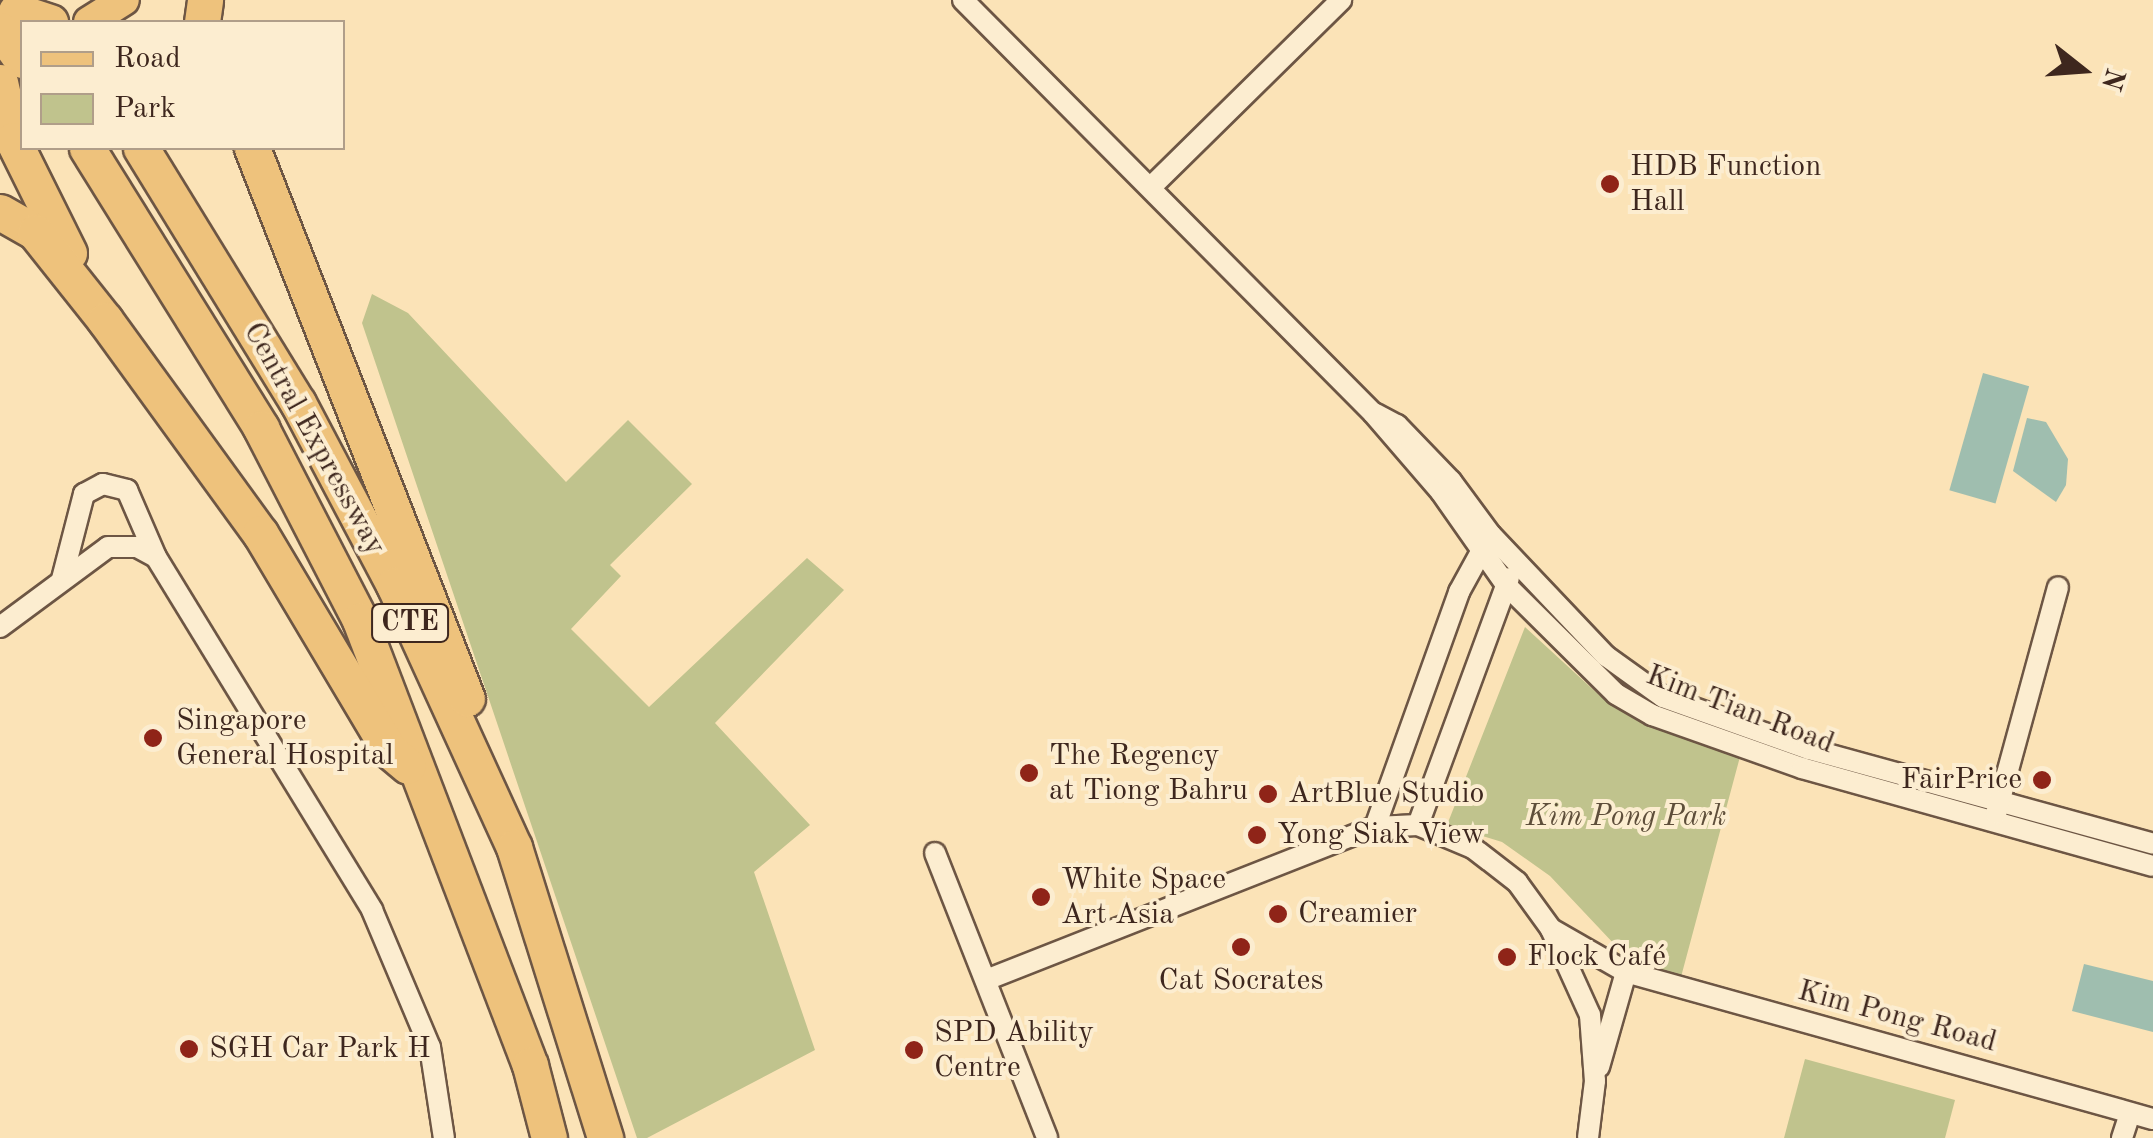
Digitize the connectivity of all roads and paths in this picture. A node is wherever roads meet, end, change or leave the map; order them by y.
1 (124, 0) edge
2 (963, 0) edge
3 (1341, 0) edge
4 (16, 13) edge
5 (42, 20) edge
6 (92, 20) edge
7 (20, 44) edge
8 (6, 84) edge
9 (20, 139) edge
10 (23, 150) edge
11 (88, 150) edge
12 (143, 150) edge
13 (253, 150) edge
14 (1153, 186) junction
15 (0, 212) edge
16 (105, 320) junction
17 (139, 519) junction
18 (76, 522) junction
19 (1485, 543) junction
20 (113, 546) junction
21 (156, 557) junction
22 (1517, 563) junction
23 (62, 579) junction
24 (1506, 585) junction
25 (2058, 588) dead end
26 (1538, 622) junction
27 (0, 627) edge
28 (1486, 631) junction
29 (1806, 759) junction
30 (422, 774) junction
31 (1997, 811) junction
32 (1418, 825) junction
33 (1375, 828) junction
34 (2153, 844) edge
35 (514, 847) junction
36 (935, 853) dead end
37 (2153, 866) edge
38 (1551, 929) junction
39 (1626, 972) junction
40 (986, 980) junction
41 (1595, 1082) junction
42 (2130, 1113) junction
43 (2153, 1119) edge
44 (444, 1138) edge
45 (549, 1138) edge
46 (605, 1138) edge
47 (1047, 1138) edge
48 (1588, 1138) edge
49 (2122, 1138) edge

1 - 6 main road
2 - 14 street, Kim Tian Road
3 - 14 street
4 - 5 highway
4 - 7 highway
8 - 9 highway
10 - 16 highway
11 - 30 highway, Central Expressway / CTE
12 - 35 highway, Central Expressway / CTE
13 - 35 highway
14 - 19 street, Kim Tian Road
15 - 16 highway
16 - 30 highway
17 - 18 street
17 - 20 street
17 - 21 street
18 - 20 street
18 - 23 street
19 - 22 street, Kim Tian Road
19 - 24 street, Kim Tian Road
19 - 33 street
20 - 21 street
20 - 23 street
21 - 44 street
22 - 24 street
22 - 29 street, Kim Tian Road
23 - 27 street
24 - 26 street, Kim Tian Road
24 - 28 street
25 - 31 street
26 - 28 street
26 - 29 street, Kim Tian Road
28 - 32 street
29 - 31 street, Kim Tian Road
30 - 45 highway, Central Expressway / CTE
31 - 34 street, Kim Tian Road
31 - 37 street, Kim Tian Road
32 - 33 street
32 - 38 street
33 - 40 street
35 - 46 highway, Central Expressway / CTE
36 - 40 street
38 - 39 street, Kim Pong Road
38 - 41 street
39 - 41 street
39 - 42 street, Kim Pong Road
40 - 47 street
41 - 48 street
42 - 43 street, Kim Pong Road
42 - 49 street

